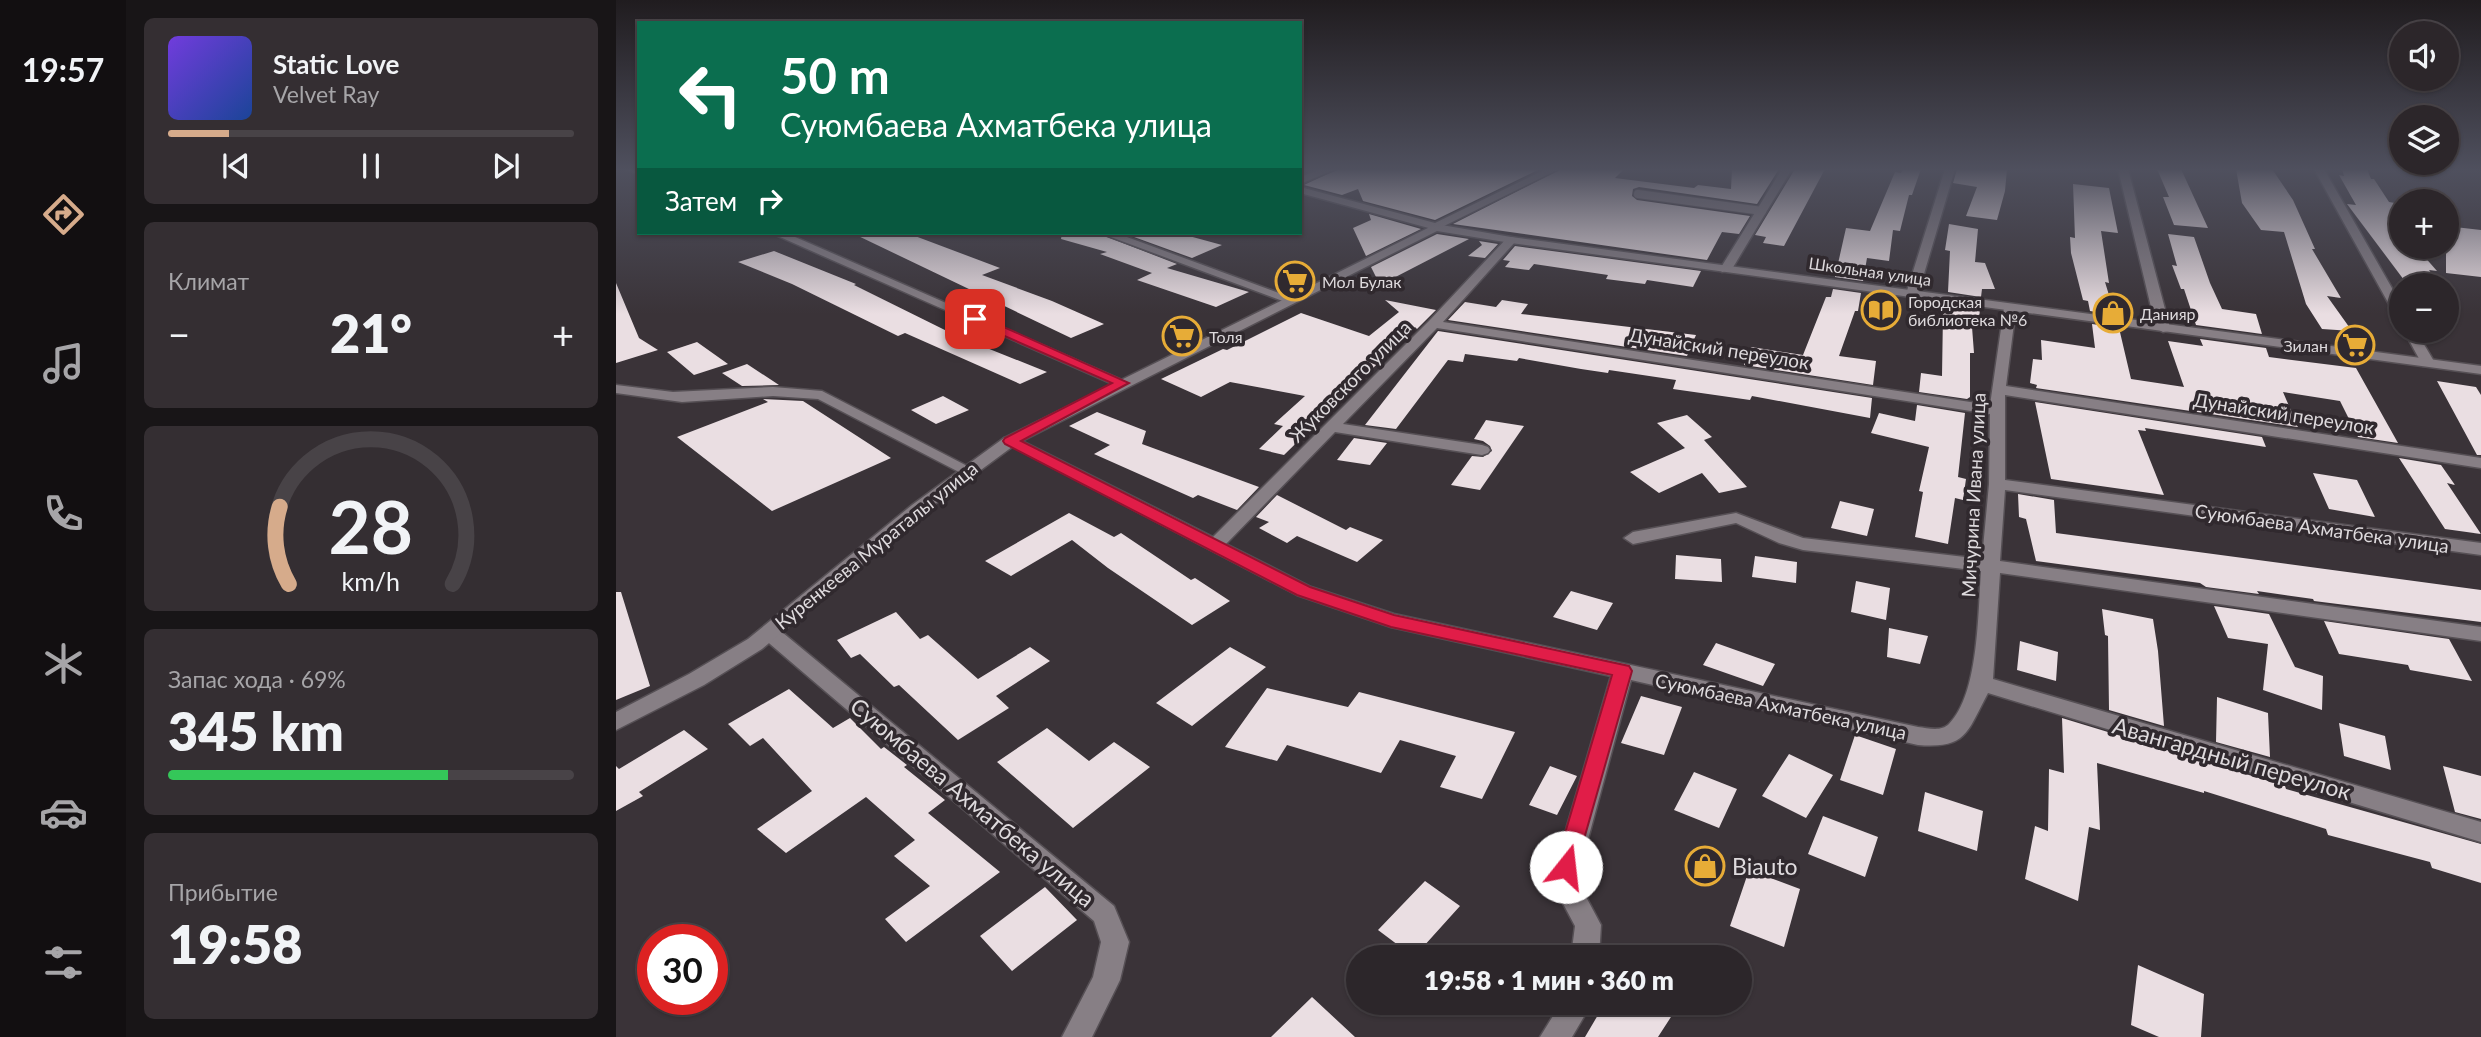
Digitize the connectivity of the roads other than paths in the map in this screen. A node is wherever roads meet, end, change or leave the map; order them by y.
1 (1401, 217) edge
2 (1455, 217) edge
3 (1758, 217) edge
4 (1935, 217) edge
5 (2135, 217) edge
6 (2346, 217) edge
7 (1436, 227) junction
8 (782, 235) edge
9 (1112, 235) edge
10 (1511, 240) junction
11 (1726, 269) junction
12 (1912, 294) junction
13 (2389, 294) edge
14 (1292, 300) junction
15 (2010, 307) junction
16 (1434, 324) junction
17 (2163, 328) junction
18 (2417, 343) edge
19 (2428, 363) junction
20 (2481, 370) edge
21 (1122, 383) junction
22 (616, 389) edge
23 (1998, 389) junction
24 (1997, 411) junction
25 (1330, 427) junction
26 (1010, 441) junction
27 (1482, 450) dead end
28 (2481, 463) edge
29 (965, 469) junction
30 (1997, 484) junction
31 (1633, 538) dead end
32 (1214, 546) junction
33 (2481, 550) edge
34 (1992, 566) junction
35 (770, 633) junction
36 (2481, 634) edge
37 (1623, 671) junction
38 (1982, 684) junction
39 (616, 722) edge
40 (2481, 832) edge
41 (1586, 945) edge
42 (1570, 1015) edge
43 (1077, 1037) edge
44 (1555, 1037) edge

1 - 7 street, Школьная улица
2 - 7 street, Куренкеева Мураталы улица
3 - 11 street
4 - 12 street
5 - 17 street
6 - 13 street
7 - 10 street, Школьная улица
7 - 14 street, Куренкеева Мураталы улица
8 - 21 street
9 - 14 street
10 - 11 street, Школьная улица
10 - 16 street, Жуковского улица
11 - 12 street, Школьная улица
12 - 15 street, Школьная улица
14 - 21 street, Куренкеева Мураталы улица
15 - 17 street, Школьная улица
15 - 23 street, Мичурина Ивана улица
16 - 24 street, Дунайский переулок
16 - 25 street, Жуковского улица
17 - 19 street, Школьная улица
18 - 19 street
19 - 20 street, Школьная улица
21 - 26 street, Куренкеева Мураталы улица
22 - 29 street
23 - 24 street, Мичурина Ивана улица
23 - 28 street, Дунайский переулок
24 - 30 street, Мичурина Ивана улица
25 - 27 street
25 - 32 street, Жуковского улица
26 - 29 street, Куренкеева Мураталы улица
26 - 32 street, Суюмбаева Ахматбека улица
29 - 35 street, Куренкеева Мураталы улица
30 - 33 street, Суюмбаева Ахматбека улица
30 - 34 street, Мичурина Ивана улица
31 - 34 street
32 - 37 street, Суюмбаева Ахматбека улица
34 - 36 street
34 - 38 street, Мичурина Ивана улица
35 - 39 street, Куренкеева Мураталы улица
35 - 43 street, Суюмбаева Ахматбека улица
37 - 38 street, Суюмбаева Ахматбека улица
37 - 41 street
38 - 40 street, Авангардный переулок
42 - 44 street

